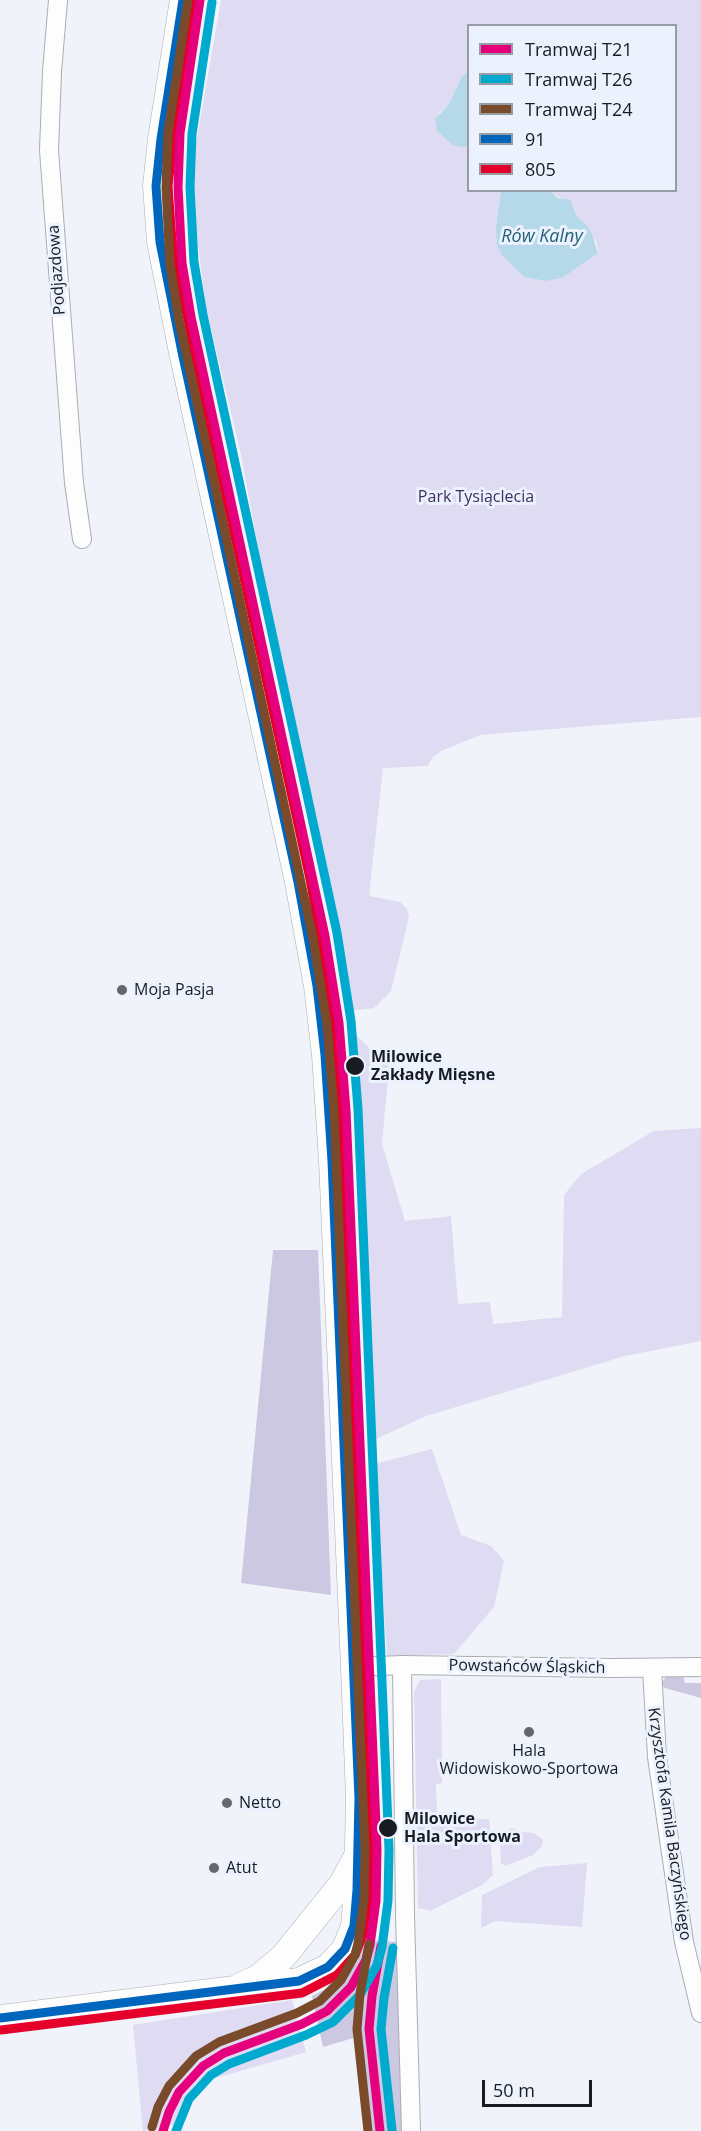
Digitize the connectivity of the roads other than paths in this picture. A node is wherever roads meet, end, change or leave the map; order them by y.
1 (58, 0) edge
2 (183, 0) edge
3 (82, 539) dead end
4 (402, 1665) junction
5 (354, 1667) junction
6 (701, 1667) edge
7 (652, 1668) junction
8 (359, 1853) junction
9 (237, 1987) junction
10 (701, 2013) edge
11 (0, 2018) edge
12 (411, 2131) edge

1 - 3 street, Podjazdowa
2 - 5 street
4 - 5 street, Powstańców Śląskich
4 - 7 street, Powstańców Śląskich
4 - 12 street
5 - 8 street
6 - 7 street, Powstańców Śląskich
7 - 10 street, Krzysztofa Kamila Baczyńskiego
8 - 9 street
8 - 9 street
9 - 11 street

